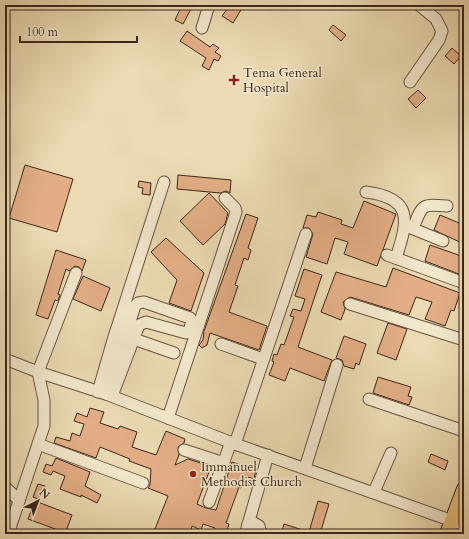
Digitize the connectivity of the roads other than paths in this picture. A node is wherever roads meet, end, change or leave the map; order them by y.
1 (209, 5) edge
2 (419, 5) edge
3 (202, 28) dead end
4 (410, 82) dead end
5 (164, 182) dead end
6 (366, 192) dead end
7 (225, 198) dead end
8 (447, 206) dead end
9 (409, 227) junction
10 (306, 234) dead end
11 (443, 240) dead end
12 (76, 272) dead end
13 (464, 283) edge
14 (350, 304) dead end
15 (129, 338) junction
16 (464, 340) edge
17 (221, 344) dead end
18 (174, 353) dead end
19 (5, 359) edge
20 (263, 359) junction
21 (337, 365) dead end
22 (38, 372) junction
23 (106, 394) junction
24 (370, 399) dead end
25 (168, 418) junction
26 (464, 431) edge
27 (233, 443) junction
28 (38, 444) junction
29 (184, 450) dead end
30 (391, 453) dead end
31 (268, 455) junction
32 (224, 463) junction
33 (305, 468) junction
34 (143, 483) dead end
35 (5, 487) edge
36 (464, 489) edge
37 (374, 492) junction
38 (19, 500) junction
39 (209, 502) dead end
40 (458, 522) edge
41 (249, 529) edge
42 (8, 534) edge
43 (258, 534) edge
44 (447, 534) edge

1 - 3 street
2 - 4 street
5 - 23 street
6 - 9 street
7 - 25 street
8 - 9 street
9 - 11 street
9 - 13 street
10 - 20 street
12 - 22 street
14 - 16 street
15 - 15 street
15 - 18 street
15 - 23 street
17 - 20 street
19 - 22 street
20 - 27 street
21 - 33 street
22 - 23 street
22 - 28 street
23 - 25 street
24 - 26 street
25 - 27 street
27 - 31 street
27 - 32 street
28 - 34 street
28 - 38 street
29 - 32 street
30 - 37 street
31 - 33 street
31 - 41 street
32 - 39 street
33 - 37 street
35 - 38 street
36 - 40 main road
37 - 40 street
38 - 42 street
40 - 44 main road
41 - 43 street

